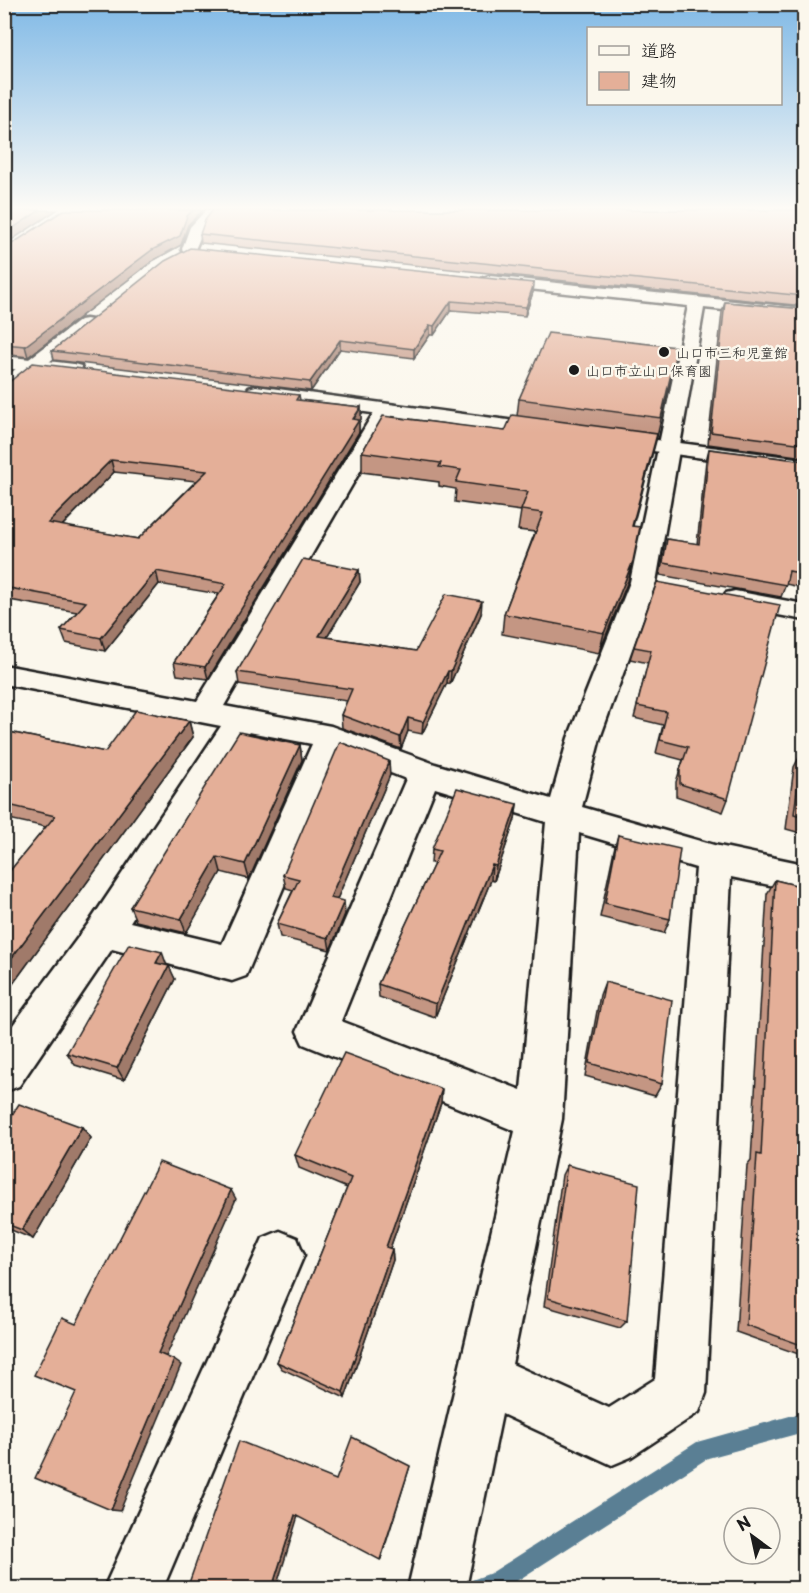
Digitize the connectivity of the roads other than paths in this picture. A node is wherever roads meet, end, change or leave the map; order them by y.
1 (519, 284) edge
2 (697, 303) junction
3 (804, 313) edge
4 (97, 315) edge
5 (4, 362) edge
6 (34, 366) junction
7 (92, 372) edge
8 (4, 388) edge
9 (242, 390) edge
10 (386, 409) junction
11 (669, 448) junction
12 (804, 466) edge
13 (712, 595) edge
14 (804, 612) edge
15 (4, 674) edge
16 (205, 713) junction
17 (241, 720) junction
18 (330, 737) junction
19 (425, 773) junction
20 (563, 815) junction
21 (714, 860) junction
22 (804, 879) edge
23 (104, 931) junction
24 (4, 1072) edge
25 (540, 1119) junction
26 (280, 1255) dead end
27 (483, 1378) junction
28 (133, 1588) edge
29 (437, 1588) edge

1 - 2 street
2 - 3 street
2 - 11 street
4 - 6 street
5 - 6 street
6 - 7 street
6 - 8 street
9 - 10 street
10 - 11 street
10 - 16 street
11 - 12 street
11 - 20 street
13 - 14 street
15 - 16 street
16 - 17 street
17 - 18 street
17 - 23 street
18 - 19 street
18 - 23 street
19 - 20 street
19 - 25 street
20 - 21 street
20 - 25 street
21 - 22 street
21 - 27 street
23 - 24 street
25 - 27 street
26 - 28 street
27 - 29 street

